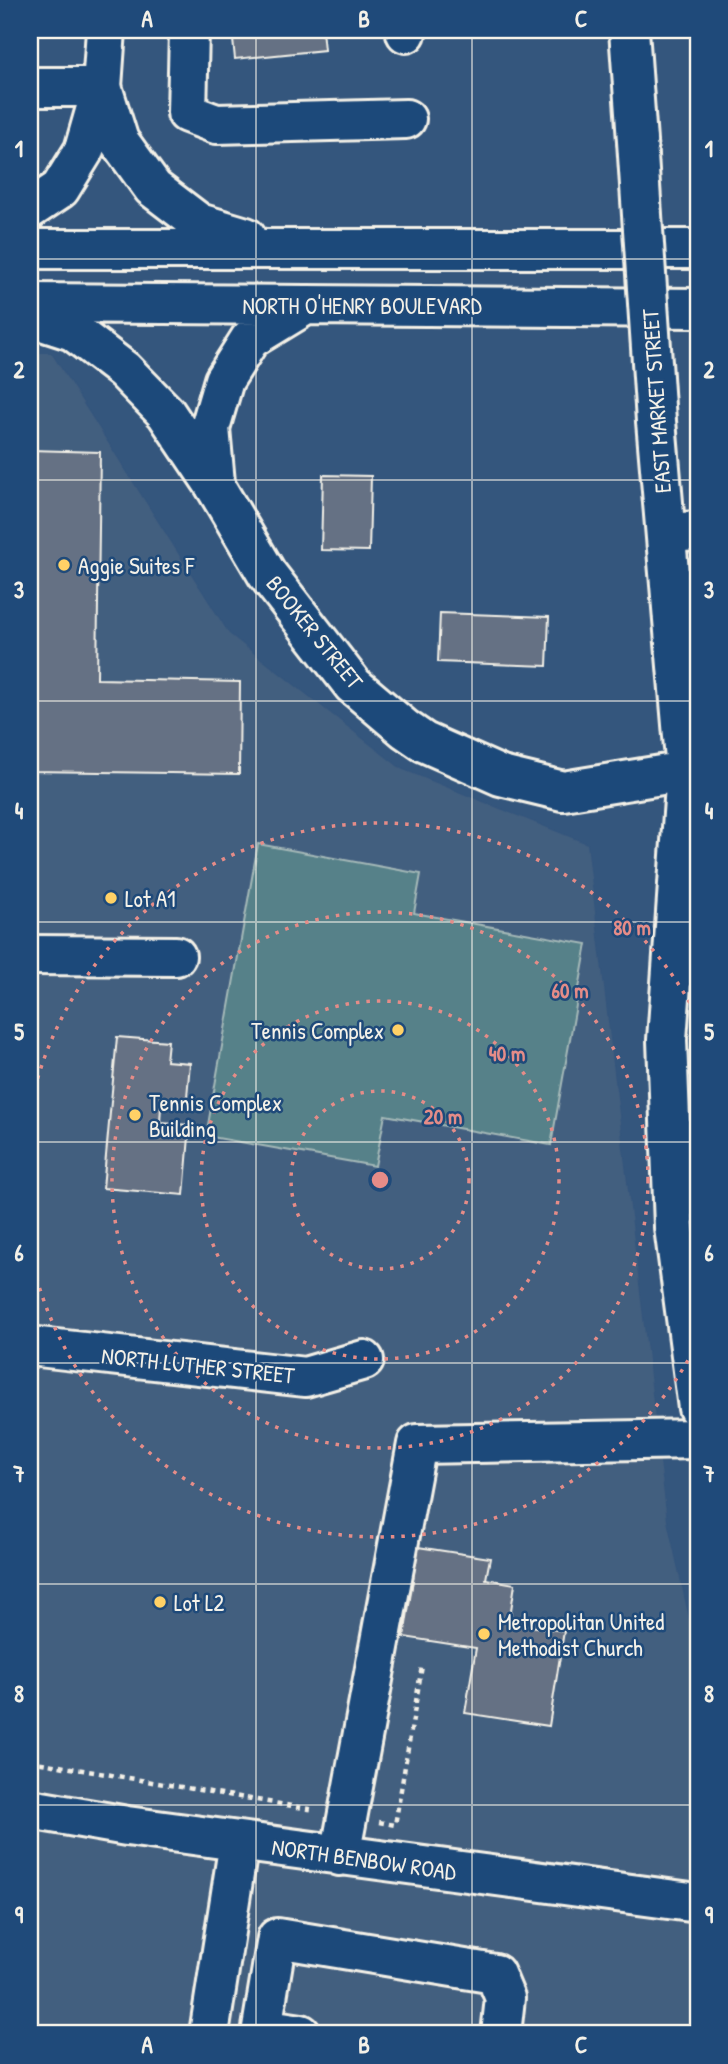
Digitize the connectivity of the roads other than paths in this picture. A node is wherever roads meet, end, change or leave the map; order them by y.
1 (106, 30) edge
2 (189, 30) edge
3 (629, 30) edge
4 (30, 87) edge
5 (102, 87) junction
6 (406, 119) dead end
7 (30, 209) edge
8 (281, 248) junction
9 (30, 249) edge
10 (695, 249) edge
11 (30, 303) edge
12 (307, 305) junction
13 (696, 308) edge
14 (30, 317) edge
15 (215, 485) junction
16 (682, 532) edge
17 (692, 769) edge
18 (698, 832) edge
19 (30, 955) edge
20 (176, 956) dead end
21 (30, 1346) edge
22 (364, 1360) dead end
23 (698, 1408) edge
24 (698, 1439) edge
25 (30, 1808) edge
26 (239, 1842) junction
27 (340, 1856) junction
28 (698, 1903) edge
29 (209, 2034) edge
30 (301, 2034) edge
31 (501, 2034) edge

1 - 5 main road
2 - 6 main road
3 - 16 main road, EAST MARKET STREET, bridge
4 - 5 main road
5 - 7 main road
5 - 8 main road
8 - 9 main road
8 - 10 main road
11 - 12 main road, NORTH O'HENRY BOULEVARD
12 - 13 main road, NORTH O'HENRY BOULEVARD
12 - 15 main road
14 - 15 main road, BOOKER STREET
15 - 17 main road, BOOKER STREET
16 - 17 main road, EAST MARKET STREET
17 - 18 main road, EAST MARKET STREET
17 - 23 main road, EAST MARKET STREET
19 - 20 main road
21 - 22 main road, NORTH LUTHER STREET
24 - 27 main road
25 - 26 main road, NORTH BENBOW ROAD
26 - 27 main road, NORTH BENBOW ROAD
26 - 29 main road
27 - 28 main road, NORTH BENBOW ROAD
30 - 31 main road

